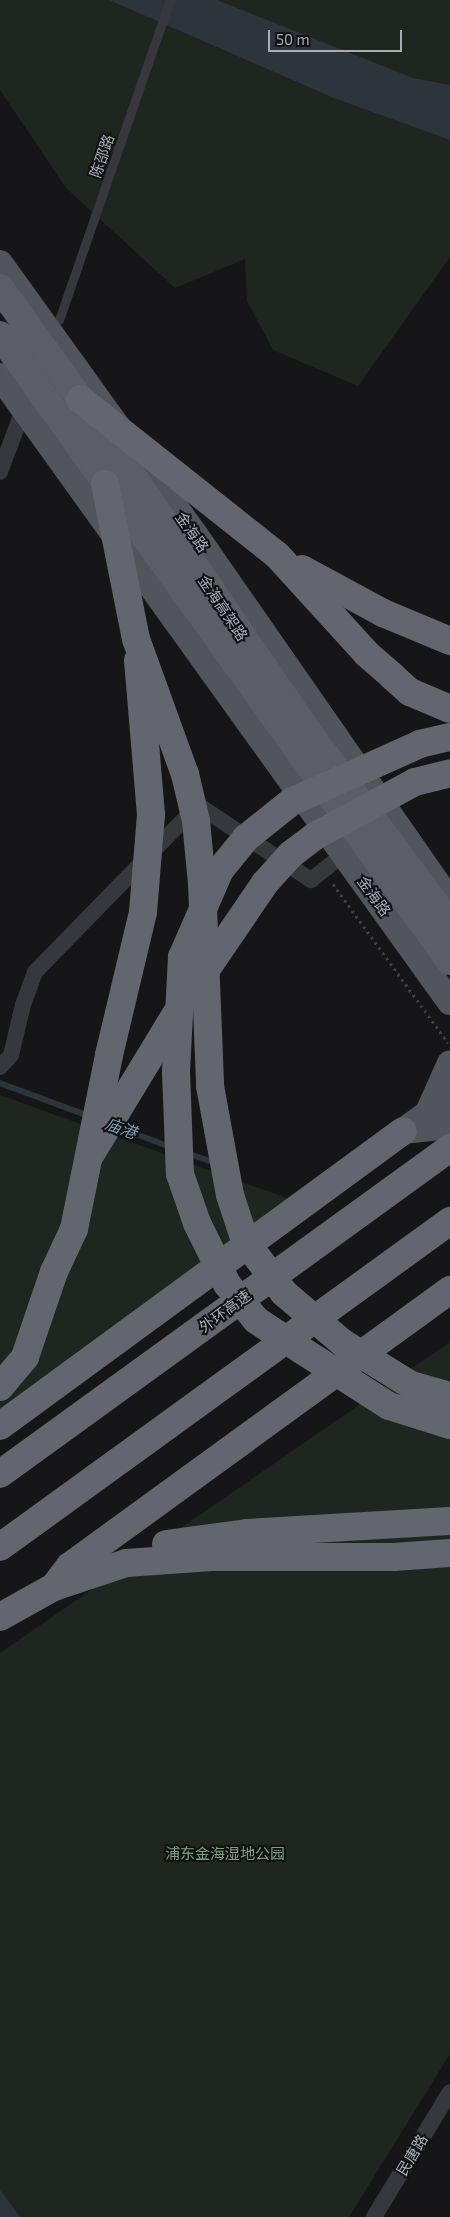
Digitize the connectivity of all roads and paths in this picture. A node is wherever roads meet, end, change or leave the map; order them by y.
1 (170, 0) edge
2 (0, 263) edge
3 (0, 288) edge
4 (59, 320) dead end
5 (0, 335) edge
6 (0, 376) edge
7 (80, 399) junction
8 (23, 410) junction
9 (0, 472) edge
10 (105, 484) junction
11 (277, 555) junction
12 (136, 639) junction
13 (450, 641) edge
14 (450, 709) edge
15 (450, 737) edge
16 (450, 773) edge
17 (344, 854) junction
18 (450, 901) edge
19 (450, 924) edge
20 (450, 961) edge
21 (449, 1006) edge
22 (6, 1052) edge
23 (450, 1063) edge
24 (0, 1067) edge
25 (450, 1097) edge
26 (427, 1113) junction
27 (450, 1126) edge
28 (403, 1131) junction
29 (450, 1148) edge
30 (89, 1157) junction
31 (450, 1221) edge
32 (450, 1290) edge
33 (0, 1387) edge
34 (450, 1396) edge
35 (450, 1425) edge
36 (0, 1426) edge
37 (10, 1466) edge
38 (450, 1521) edge
39 (0, 1547) edge
40 (450, 1553) edge
41 (126, 1563) junction
42 (54, 1587) junction
43 (0, 1617) edge
44 (450, 2092) edge
45 (374, 2217) edge

1 - 4 lane, 陈邵路
2 - 18 main road, 金海路
3 - 7 highway, 金海高架路
5 - 10 highway, 金海高架路
6 - 8 main road, 金海路
7 - 11 highway, bridge
7 - 19 highway, 金海高架路, bridge
8 - 9 street
8 - 17 main road, 金海路
10 - 12 highway, bridge
10 - 20 highway, 金海高架路, bridge
11 - 13 highway
11 - 14 highway
12 - 30 highway, bridge
12 - 34 highway, bridge
15 - 35 highway, bridge
16 - 30 highway, bridge
17 - 21 main road, 金海路
17 - 22 street
22 - 24 street
23 - 26 main road
25 - 26 main road
26 - 28 main road
27 - 28 main road
28 - 36 highway
29 - 37 highway, 外环高速, bridge
30 - 33 highway, bridge
31 - 39 highway, bridge
32 - 42 highway
38 - 41 highway
40 - 41 highway
41 - 42 highway
42 - 43 highway
44 - 45 street, 民唐路

